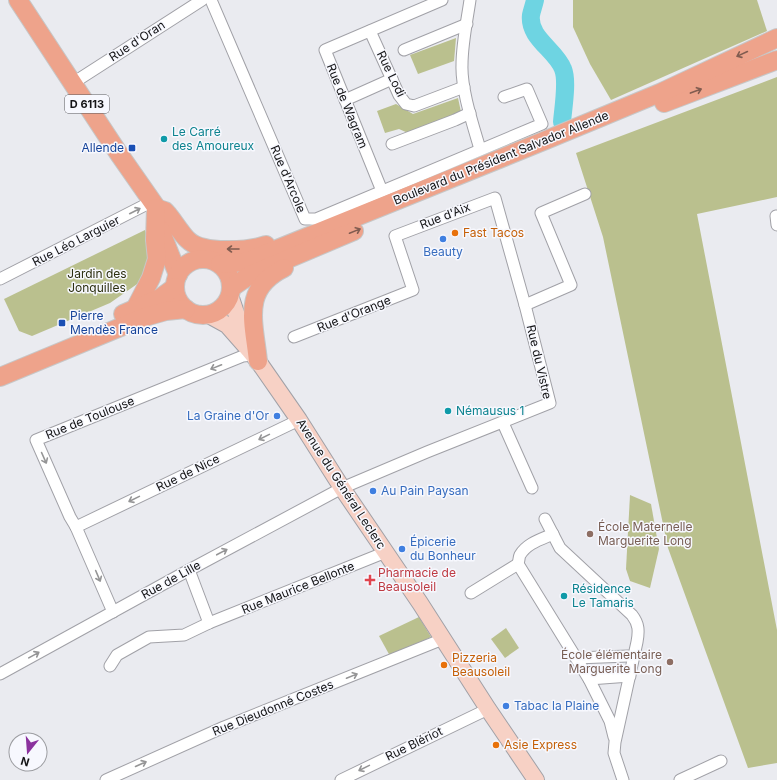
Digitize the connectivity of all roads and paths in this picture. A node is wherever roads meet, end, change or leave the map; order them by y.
1 (202, 0) edge
2 (211, 0) edge
3 (442, 0) edge
4 (470, 0) edge
5 (21, 1) edge
6 (467, 24) junction
7 (370, 31) junction
8 (777, 38) edge
9 (404, 50) dead end
10 (777, 60) edge
11 (392, 79) junction
12 (73, 83) junction
13 (464, 87) junction
14 (504, 97) dead end
15 (345, 100) junction
16 (470, 113) junction
17 (546, 140) junction
18 (392, 144) dead end
19 (480, 149) junction
20 (382, 191) junction
21 (585, 194) dead end
22 (495, 198) joint
23 (154, 205) junction
24 (325, 243) junction
25 (201, 259) junction
26 (220, 264) junction
27 (0, 279) edge
28 (176, 281) junction
29 (413, 290) joint
30 (231, 292) junction
31 (525, 305) junction
32 (135, 309) junction
33 (186, 309) junction
34 (207, 314) junction
35 (294, 337) dead end
36 (253, 355) junction
37 (0, 365) edge
38 (0, 377) edge
39 (299, 420) junction
40 (503, 423) junction
41 (342, 488) junction
42 (532, 488) dead end
43 (545, 519) dead end
44 (76, 527) junction
45 (553, 534) junction
46 (386, 552) junction
47 (518, 564) junction
48 (189, 570) junction
49 (471, 593) dead end
50 (113, 612) junction
51 (209, 623) junction
52 (443, 639) junction
53 (628, 656) dead end
54 (576, 658) junction
55 (110, 666) dead end
56 (0, 674) edge
57 (630, 676) junction
58 (589, 679) junction
59 (488, 709) junction
60 (615, 742) junction
61 (721, 762) dead end
62 (106, 780) edge
63 (341, 780) edge
64 (536, 780) edge
65 (623, 780) edge
66 (680, 780) edge

1 - 12 street, Rue d'Oran
2 - 20 street, Rue d'Arcole
3 - 7 street, Rue de Wagram
4 - 6 street
5 - 12 main road, D 6113
6 - 9 street
6 - 13 street
7 - 11 street, Rue Lodi
7 - 15 street, Rue de Wagram
8 -> 17 main road, Boulevard du Président Salvador Allende
24 -> 10 main road, Boulevard du Président Salvador Allende
11 - 13 street, Rue Lodi
11 - 15 street
12 - 23 main road, D 6113
13 - 16 street
14 - 19 street, Rue d'Arcole
15 - 20 street, Rue de Wagram
16 - 18 street
16 - 19 street
17 -> 23 main road
17 - 26 main road, Boulevard du Président Salvador Allende
19 - 20 street, Rue d'Arcole
21 - 31 street
22 - 29 street, Rue d'Aix
22 - 31 street, Rue du Vistre
23 - 25 main road, D 6113
27 -> 23 street, Rue Léo Larguier
23 - 28 main road, D 6113
23 - 32 main road
24 - 30 main road, Boulevard du Président Salvador Allende
24 - 36 main road
25 - 26 main road, Boulevard du Président Salvador Allende
25 - 28 main road
26 - 30 main road
28 - 32 main road
28 - 33 main road
29 - 35 street, Rue d'Orange
30 - 34 main road, Boulevard du Président Salvador Allende
30 - 36 main road, Avenue du Général Leclerc
31 - 40 street, Rue du Vistre
32 - 37 main road
33 - 34 main road
33 - 38 main road
34 - 36 main road, Avenue du Général Leclerc
36 - 39 main road, Avenue du Général Leclerc
36 -> 44 street, Rue de Toulouse
39 - 41 main road, Avenue du Général Leclerc
39 -> 44 street, Rue de Nice
40 - 41 street, Rue du Vistre
40 - 42 street
41 - 46 main road, Avenue du Général Leclerc
48 -> 41 street, Rue de Lille
43 - 45 street
44 -> 50 street, Rue de Toulouse
45 - 47 street
45 - 57 street
46 - 51 street, Rue Maurice Bellonte
46 - 52 main road, Avenue du Général Leclerc
47 - 49 street
47 - 54 street
48 - 50 street, Rue de Lille
48 - 51 street
56 -> 50 street, Rue de Lille
51 - 55 street, Rue Maurice Bellonte
52 - 59 main road, Avenue du Général Leclerc
62 -> 52 street, Rue Dieudonné Costes
53 - 54 street
54 - 58 street
57 - 58 street
57 - 60 street
58 - 60 street
59 -> 63 street, Rue Blériot
59 - 64 main road, Avenue du Général Leclerc
60 - 65 street
61 - 66 street

